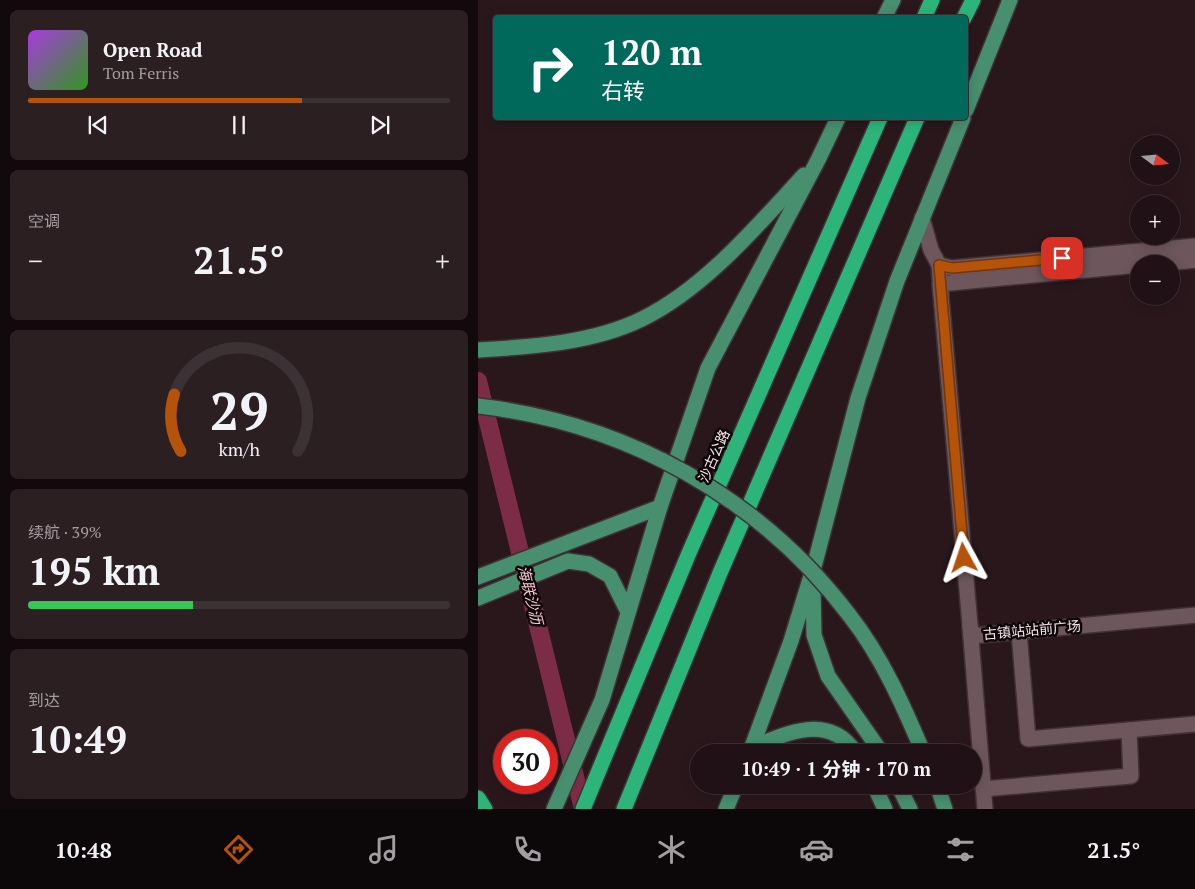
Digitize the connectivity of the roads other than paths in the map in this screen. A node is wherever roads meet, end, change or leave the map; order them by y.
1 (893, 0) edge
2 (932, 0) edge
3 (973, 0) edge
4 (1010, 0) edge
5 (1014, 0) edge
6 (886, 15) edge
7 (925, 15) edge
8 (966, 15) edge
9 (990, 51) junction
10 (968, 105) edge
11 (837, 120) edge
12 (879, 120) edge
13 (916, 120) edge
14 (962, 120) edge
15 (818, 160) junction
16 (922, 218) junction
17 (1196, 246) edge
18 (1196, 260) edge
19 (1180, 262) edge
20 (939, 265) junction
21 (1130, 266) edge
22 (940, 284) junction
23 (478, 350) edge
24 (478, 406) edge
25 (660, 507) junction
26 (815, 563) junction
27 (482, 575) edge
28 (485, 596) edge
29 (627, 610) junction
30 (1196, 615) edge
31 (1019, 632) junction
32 (971, 636) junction
33 (1196, 724) edge
34 (1129, 730) junction
35 (753, 744) edge
36 (765, 744) edge
37 (850, 744) edge
38 (875, 744) edge
39 (919, 744) edge
40 (983, 789) junction
41 (732, 794) edge
42 (878, 794) edge
43 (902, 794) edge
44 (940, 794) edge
45 (478, 798) edge
46 (485, 809) edge
47 (554, 809) edge
48 (583, 809) edge
49 (624, 809) edge
50 (726, 809) edge
51 (885, 809) edge
52 (910, 809) edge
53 (946, 809) edge
54 (985, 809) edge

1 - 6 main road
2 - 7 highway
3 - 8 highway
4 - 9 main road
5 - 9 street
9 - 10 main road
11 - 15 main road
12 - 48 highway, 沙古公路
13 - 49 highway
14 - 16 main road
15 - 23 main road
15 - 25 main road
16 - 20 street
16 - 26 main road
17 - 20 street
18 - 19 street
20 - 22 street
21 - 22 street
22 - 32 street
24 - 39 main road, bridge
25 - 27 main road
25 - 29 main road
26 - 35 main road
26 - 38 main road
28 - 29 main road
29 - 47 main road
30 - 31 street
30 - 32 street, 古镇站站前广场
31 - 32 street
31 - 34 street
32 - 40 street
33 - 34 street
34 - 40 street
36 - 37 main road
40 - 54 street
41 - 50 main road
42 - 51 main road
43 - 52 main road
44 - 53 main road
45 - 46 highway

